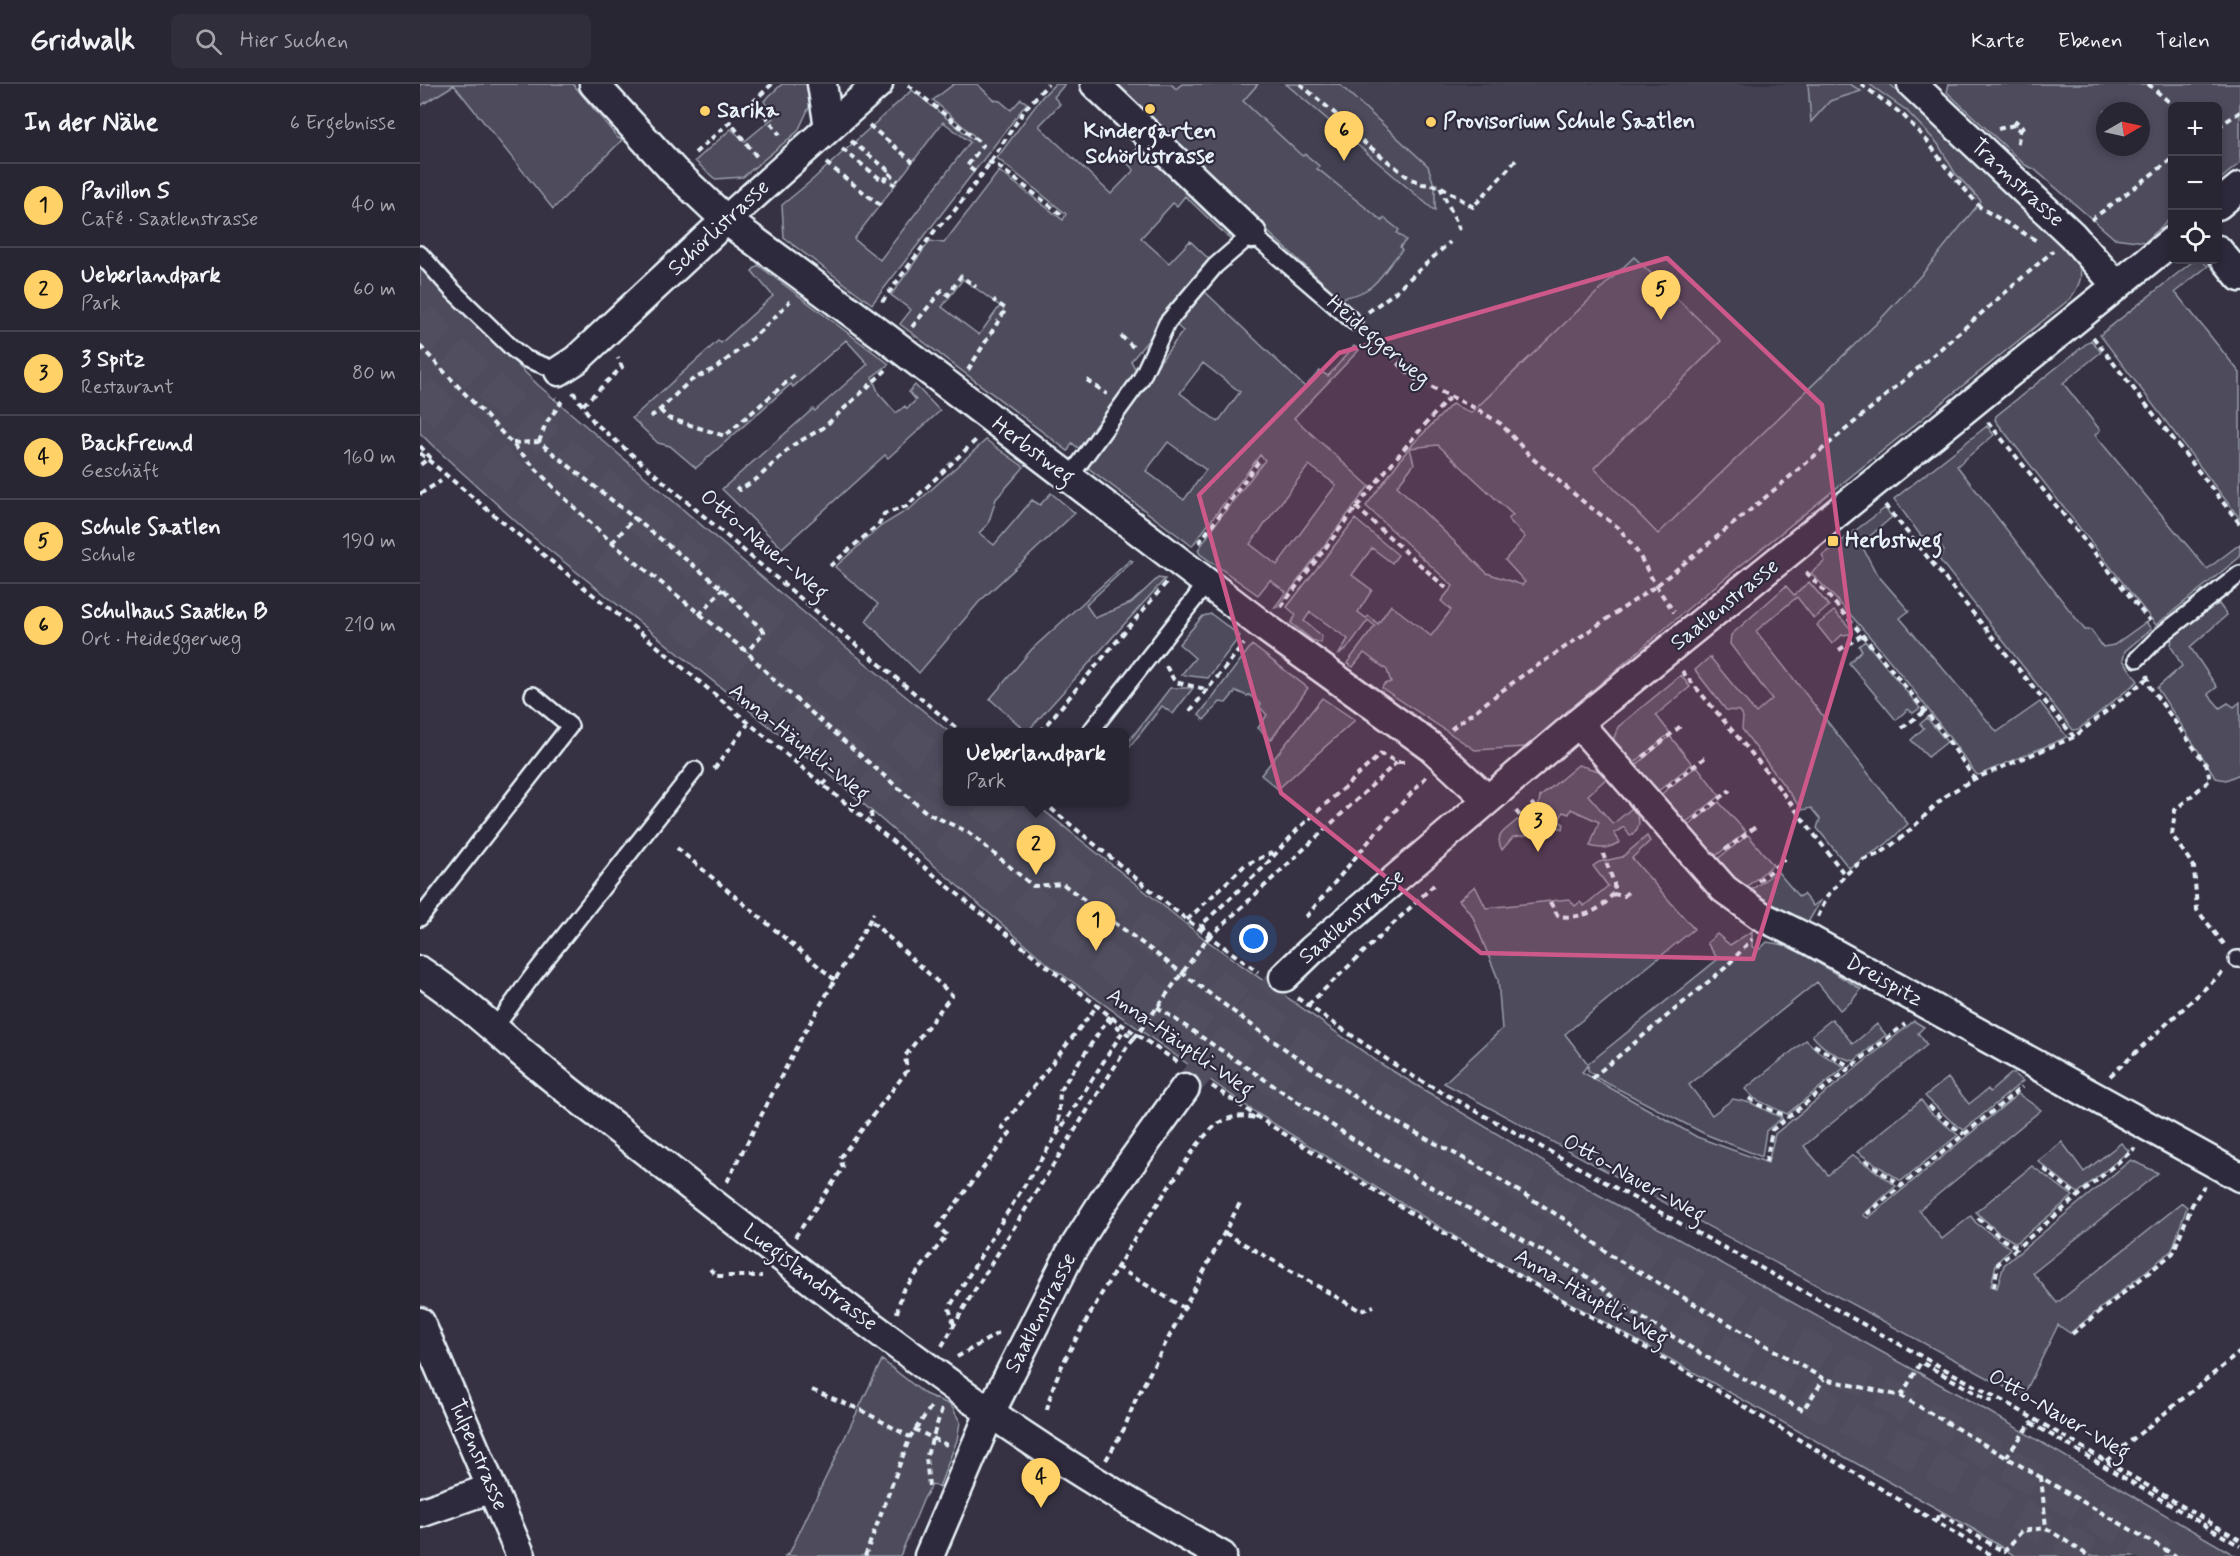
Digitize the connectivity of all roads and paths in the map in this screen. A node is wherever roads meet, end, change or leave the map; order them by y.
1 (594, 84) edge
2 (772, 84) edge
3 (822, 84) edge
4 (878, 84) edge
5 (1048, 84) edge
6 (1095, 84) edge
7 (1300, 84) edge
8 (1861, 84) edge
9 (1912, 84) edge
10 (2148, 84) edge
11 (908, 85) edge
12 (2169, 102) edge
13 (2240, 112) edge
14 (2018, 120) dead end
15 (867, 123) dead end
16 (2222, 124) edge
17 (2014, 125) dead end
18 (2024, 126) dead end
19 (2020, 131) dead end
20 (780, 136) dead end
21 (839, 137) junction
22 (1518, 158) dead end
23 (823, 161) dead end
24 (913, 162) dead end
25 (988, 162) junction
26 (2168, 162) edge
27 (763, 165) dead end
28 (674, 171) junction
29 (981, 177) junction
30 (1440, 186) junction
31 (2240, 188) edge
32 (2222, 201) edge
33 (880, 205) dead end
34 (1062, 215) dead end
35 (726, 220) junction
36 (1460, 230) dead end
37 (1252, 234) junction
38 (2072, 235) junction
39 (1450, 242) dead end
40 (2043, 244) dead end
41 (2168, 244) edge
42 (420, 254) edge
43 (2222, 256) edge
44 (2240, 277) edge
45 (2117, 286) junction
46 (976, 287) dead end
47 (791, 300) dead end
48 (993, 300) dead end
49 (881, 304) dead end
50 (1354, 322) junction
51 (2089, 332) dead end
52 (906, 334) dead end
53 (420, 346) edge
54 (615, 352) dead end
55 (893, 363) dead end
56 (559, 371) junction
57 (796, 374) dead end
58 (963, 377) dead end
59 (1450, 397) junction
60 (557, 400) dead end
61 (582, 405) junction
62 (660, 410) junction
63 (650, 417) dead end
64 (1983, 417) dead end
65 (984, 434) dead end
66 (540, 442) junction
67 (513, 443) junction
68 (420, 446) edge
69 (420, 453) edge
70 (428, 458) junction
71 (1259, 460) dead end
72 (420, 465) edge
73 (1069, 478) junction
74 (441, 481) dead end
75 (736, 487) dead end
76 (420, 494) edge
77 (1881, 500) dead end
78 (1356, 507) junction
79 (635, 517) junction
80 (2240, 524) edge
81 (612, 543) junction
82 (1198, 545) dead end
83 (1799, 565) dead end
84 (830, 566) dead end
85 (2240, 574) edge
86 (1170, 578) dead end
87 (1207, 583) junction
88 (1656, 586) junction
89 (1446, 588) dead end
90 (723, 589) junction
91 (699, 615) junction
92 (1680, 620) dead end
93 (1258, 632) junction
94 (1862, 634) junction
95 (2161, 635) junction
96 (1156, 649) junction
97 (1839, 650) dead end
98 (747, 652) junction
99 (2137, 659) joint
100 (1680, 669) dead end
101 (2149, 678) junction
102 (1209, 690) junction
103 (533, 695) dead end
104 (1190, 711) dead end
105 (1925, 711) junction
106 (1578, 723) junction
107 (1682, 725) dead end
108 (956, 728) edge
109 (1043, 728) edge
110 (1093, 728) edge
111 (1902, 728) dead end
112 (1447, 731) dead end
113 (2074, 737) junction
114 (1707, 756) dead end
115 (1424, 769) dead end
116 (695, 770) dead end
117 (1623, 775) junction
118 (829, 778) dead end
119 (1974, 778) junction
120 (823, 785) junction
121 (1730, 790) dead end
122 (1527, 798) dead end
123 (1487, 799) junction
124 (1648, 803) junction
125 (1049, 806) edge
126 (1514, 809) dead end
127 (871, 812) dead end
128 (872, 824) junction
129 (1758, 825) dead end
130 (1676, 835) junction
131 (677, 848) dead end
132 (1280, 849) junction
133 (1603, 854) dead end
134 (1785, 859) dead end
135 (1705, 867) junction
136 (1845, 874) junction
137 (1628, 892) dead end
138 (1613, 894) junction
139 (1739, 900) junction
140 (1550, 902) dead end
141 (1316, 904) dead end
142 (874, 914) dead end
143 (420, 918) edge
144 (1818, 918) dead end
145 (1397, 919) dead end
146 (1187, 920) junction
147 (870, 921) junction
148 (1212, 935) junction
149 (1754, 938) dead end
150 (2238, 959) edge
151 (420, 971) edge
152 (1182, 974) junction
153 (835, 980) junction
154 (1280, 983) junction
155 (1308, 1005) junction
156 (1097, 1006) junction
157 (1157, 1007) junction
158 (1108, 1017) junction
159 (1910, 1020) dead end
160 (494, 1029) junction
161 (1122, 1029) junction
162 (1134, 1038) junction
163 (1814, 1045) dead end
164 (1851, 1067) junction
165 (2109, 1077) dead end
166 (1191, 1078) junction
167 (1592, 1078) dead end
168 (2025, 1085) dead end
169 (1749, 1098) dead end
170 (1929, 1106) dead end
171 (1788, 1117) junction
172 (1262, 1120) junction
173 (1058, 1132) junction
174 (1965, 1134) junction
175 (2136, 1147) dead end
176 (1865, 1160) dead end
177 (1766, 1162) dead end
178 (2044, 1170) dead end
179 (2240, 1177) edge
180 (2204, 1185) dead end
181 (1901, 1186) junction
182 (723, 1190) dead end
183 (2079, 1197) junction
184 (1240, 1203) dead end
185 (1867, 1214) dead end
186 (1978, 1218) dead end
187 (1225, 1233) junction
188 (790, 1244) dead end
189 (2017, 1247) junction
190 (1117, 1267) junction
191 (710, 1269) dead end
192 (761, 1277) dead end
193 (1994, 1287) dead end
194 (1374, 1306) dead end
195 (1184, 1308) junction
196 (420, 1322) edge
197 (895, 1323) dead end
198 (954, 1324) junction
199 (1004, 1329) dead end
200 (2072, 1334) dead end
201 (2240, 1352) edge
202 (945, 1355) dead end
203 (947, 1362) dead end
204 (1824, 1379) junction
205 (812, 1390) dead end
206 (1993, 1395) junction
207 (1901, 1396) junction
208 (938, 1398) dead end
209 (942, 1407) dead end
210 (1047, 1410) dead end
211 (990, 1413) junction
212 (914, 1429) junction
213 (910, 1437) junction
214 (931, 1437) junction
215 (953, 1449) dead end
216 (2006, 1456) junction
217 (2106, 1461) junction
218 (1101, 1468) dead end
219 (2040, 1476) junction
220 (492, 1488) junction
221 (929, 1493) dead end
222 (420, 1513) edge
223 (1936, 1521) junction
224 (2046, 1528) junction
225 (2240, 1540) edge
226 (2240, 1546) edge
227 (521, 1556) edge
228 (865, 1556) edge
229 (929, 1556) edge
230 (1222, 1556) edge
231 (1993, 1556) edge
232 (2089, 1556) edge
233 (2176, 1556) edge

1 - 28 street, Herbstweg
2 - 20 path
3 - 21 street
4 - 21 street, Schörlistrasse
5 - 25 path
6 - 37 street, Heideggerweg
7 - 30 path
8 - 40 path
9 - 38 street, Tramstrasse
10 - 12 path
11 - 29 path
13 - 16 path
14 - 17 path
15 - 24 path
18 - 19 path
21 - 21 path
21 - 35 street, Schörlistrasse
22 - 30 path
23 - 33 path
25 - 29 path
25 - 34 path
26 - 38 path
27 - 28 path
28 - 35 street, Herbstweg
29 - 49 path
30 - 36 path
31 - 32 street
35 - 56 street, Schörlistrasse
35 - 73 street, Herbstweg
37 - 50 lane, Heideggerweg
37 - 73 lane
38 - 45 street, Tramstrasse
38 - 88 path
39 - 50 path
41 - 45 street, Saatlenstrasse
42 - 56 lane
43 - 44 street
45 - 106 street, Saatlenstrasse
46 - 52 path
47 - 62 path
48 - 58 path
50 - 59 path, Heideggerweg
51 - 80 path
53 - 67 path
54 - 61 path
55 - 75 path
56 - 61 path, Otto-Nauer-Weg
57 - 62 path
59 - 78 path
59 - 88 path, Heideggerweg
60 - 66 path
61 - 108 path, Otto-Nauer-Weg
62 - 63 path
64 - 95 path
65 - 84 path
66 - 67 path
66 - 79 path
67 - 81 path
68 - 70 path
69 - 70 path, Anna-Häuptli-Weg
70 - 72 path
70 - 120 path, Anna-Häuptli-Weg
71 - 82 path
73 - 87 street, Herbstweg
74 - 76 path
77 - 113 path
78 - 89 path
78 - 93 path
79 - 81 path
79 - 90 path
81 - 91 path
83 - 94 path
85 - 95 lane
86 - 109 path
87 - 93 street, Herbstweg
87 - 96 lane
88 - 92 path, Heideggerweg
88 - 112 path
90 - 91 path
90 - 98 path
91 - 98 path
93 - 102 path
93 - 123 street, Herbstweg
94 - 97 path
94 - 105 path
95 - 99 lane
96 - 102 path
96 - 110 lane
98 - 152 path
99 - 101 path
100 - 136 path
101 - 113 path
101 - 150 path
102 - 104 path
103 - 143 lane
105 - 111 path
105 - 119 path
106 - 117 street, Dreispitz
106 - 123 street, Saatlenstrasse
107 - 117 path
113 - 119 path
114 - 124 path
115 - 141 path
116 - 160 lane
117 - 124 street, Dreispitz
118 - 120 path
119 - 136 path
120 - 128 path, Anna-Häuptli-Weg
121 - 130 path
122 - 126 path
123 - 154 street, Saatlenstrasse
124 - 130 street, Dreispitz
125 - 146 path, Otto-Nauer-Weg
127 - 128 path
128 - 156 path, Anna-Häuptli-Weg
129 - 135 path
130 - 135 street, Dreispitz
131 - 153 path
132 - 146 path
132 - 148 path
132 - 148 path
133 - 138 path
134 - 139 path
135 - 139 street, Dreispitz
136 - 144 path
137 - 138 path
138 - 140 path
139 - 179 street, Dreispitz
142 - 147 path
145 - 155 path
146 - 154 path, Otto-Nauer-Weg
147 - 153 path
147 - 188 path
148 - 152 path, bridge
149 - 167 path
150 - 165 path
151 - 160 street, Luegislandstrasse
152 - 157 path
152 - 204 path
153 - 182 path
154 - 155 path, Otto-Nauer-Weg
155 - 206 path, Otto-Nauer-Weg
156 - 158 path, Anna-Häuptli-Weg
156 - 197 path
157 - 162 path, bridge
157 - 204 path
158 - 161 path
158 - 166 path, Anna-Häuptli-Weg
158 - 173 path
159 - 164 path
160 - 211 street, Luegislandstrasse
161 - 162 path
161 - 173 path
162 - 198 path, bridge
163 - 164 path
164 - 171 path
166 - 172 path, Anna-Häuptli-Weg
166 - 211 street, Saatlenstrasse
168 - 174 path
169 - 171 path
170 - 174 path
171 - 177 path
172 - 190 path
172 - 223 path, Anna-Häuptli-Weg
173 - 198 path
174 - 181 path
175 - 183 path
176 - 181 path
178 - 183 path
180 - 200 path
181 - 185 path
183 - 189 path
184 - 187 path
186 - 189 path
187 - 194 path
187 - 195 path
189 - 193 path
190 - 195 path
190 - 210 path
191 - 192 path
195 - 218 path
196 - 220 street, Tulpenstrasse
198 - 202 path
199 - 203 path
201 - 217 path
204 - 207 path
205 - 213 path
206 - 207 path
206 - 217 path, Otto-Nauer-Weg
207 - 216 path
208 - 212 path
209 - 214 path
211 - 229 street, Saatlenstrasse
211 - 230 street, Luegislandstrasse
212 - 213 path
212 - 214 path
213 - 228 path
214 - 215 path
214 - 221 path
216 - 219 path
216 - 226 path
217 - 225 path, Otto-Nauer-Weg
219 - 224 path
219 - 233 path
220 - 222 street
220 - 227 street, Tulpenstrasse
223 - 224 path
223 - 231 path, Anna-Häuptli-Weg
224 - 232 path

